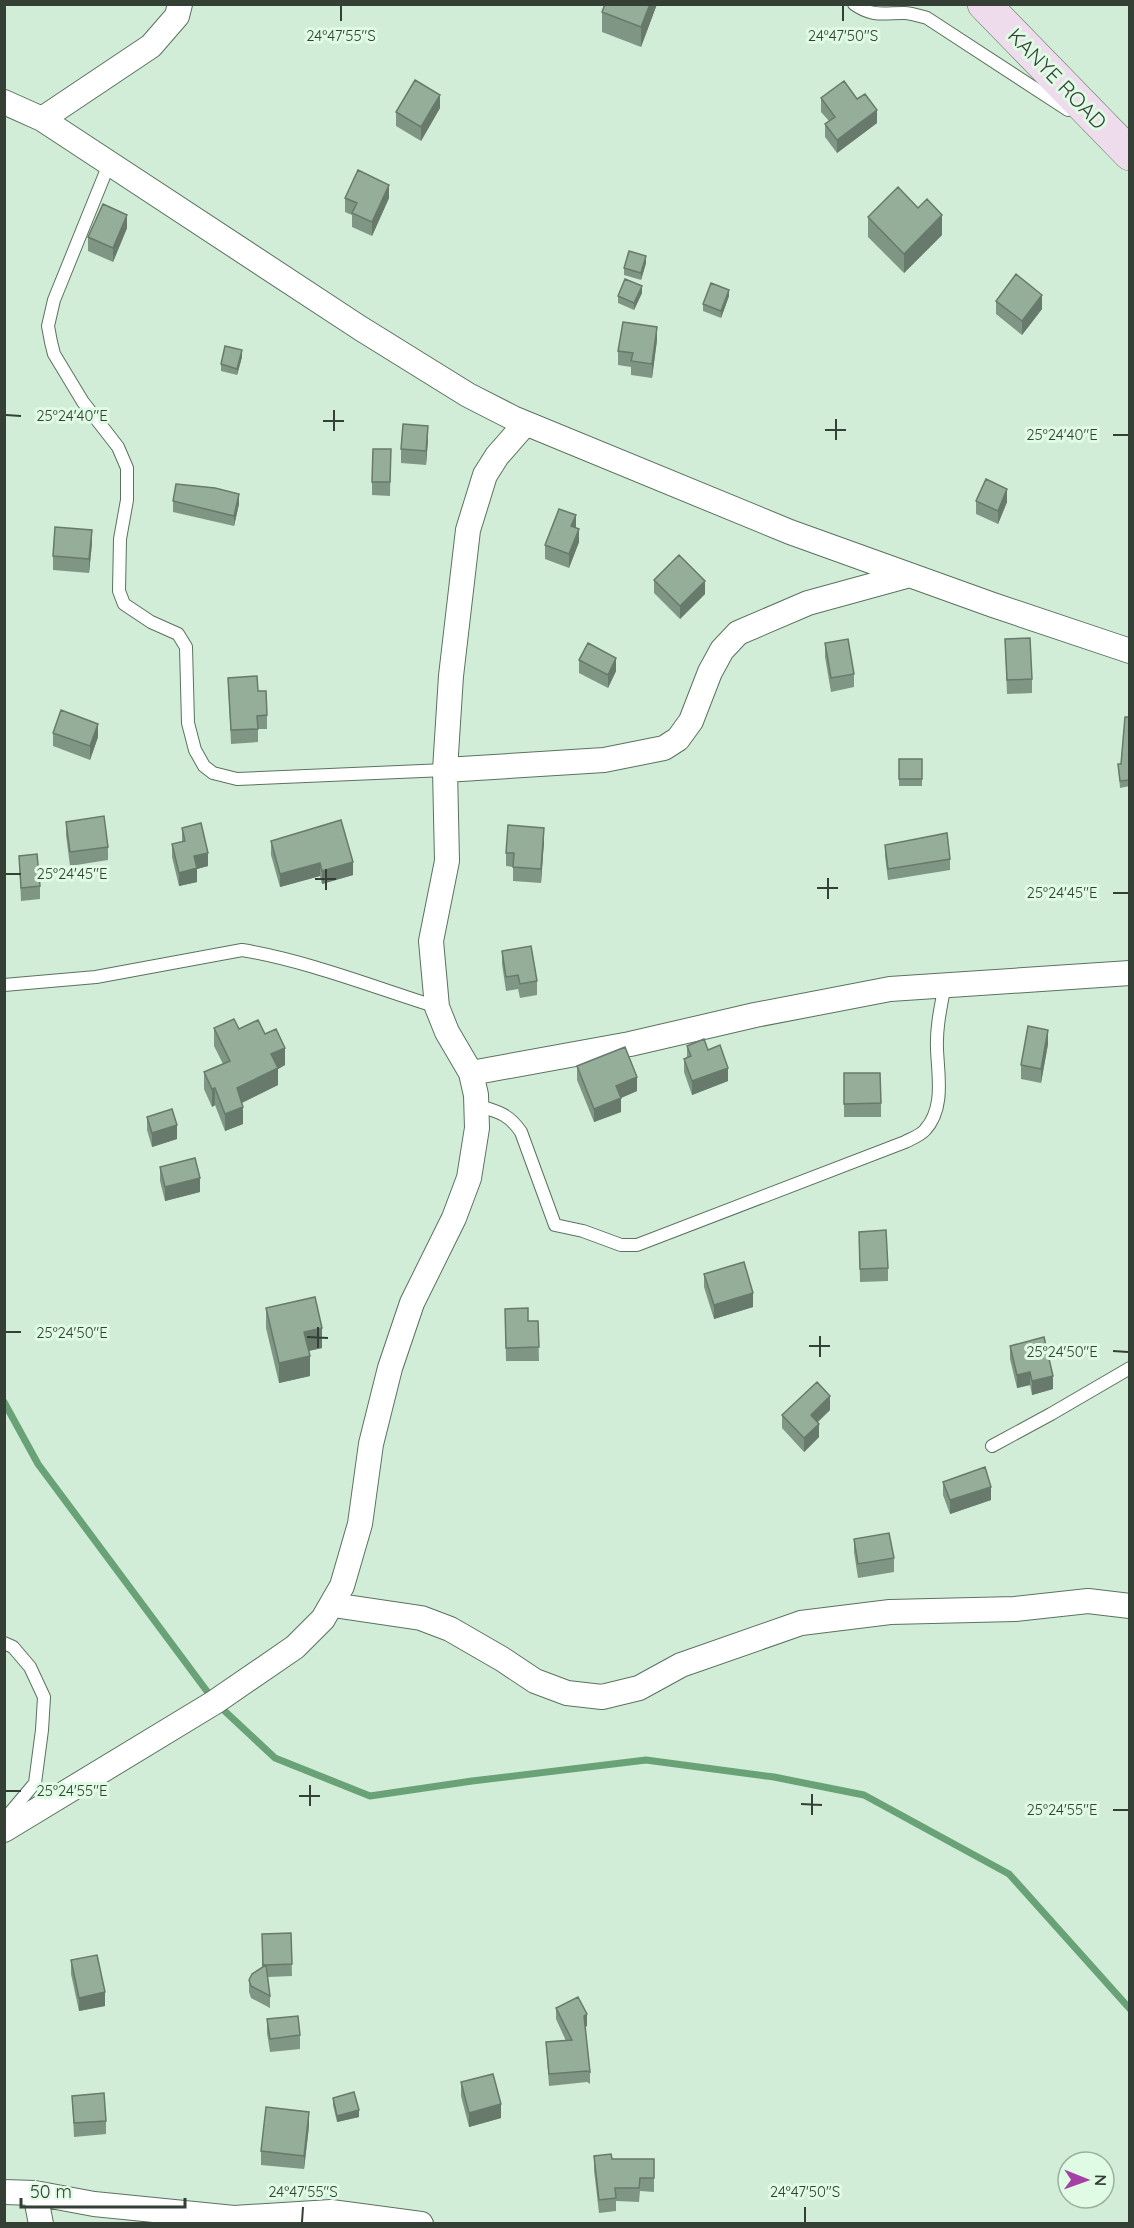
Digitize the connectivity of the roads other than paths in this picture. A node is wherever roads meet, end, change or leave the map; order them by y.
1 (180, 4) edge
2 (854, 4) edge
3 (984, 4) edge
4 (4, 102) edge
5 (42, 119) junction
6 (1123, 148) edge
7 (109, 164) junction
8 (525, 424) junction
9 (910, 575) junction
10 (1130, 651) edge
11 (445, 770) junction
12 (1130, 973) edge
13 (945, 984) junction
14 (4, 985) edge
15 (437, 1007) junction
16 (471, 1073) junction
17 (476, 1105) junction
18 (1130, 1368) edge
19 (992, 1446) dead end
20 (333, 1605) junction
21 (1130, 1606) edge
22 (4, 1643) edge
23 (4, 1820) edge
24 (4, 1830) edge
25 (4, 2192) edge
26 (35, 2193) junction
27 (41, 2223) edge
28 (420, 2223) edge

1 - 5 street
2 - 6 lane
3 - 6 main road, KANYE ROAD
4 - 5 street
5 - 7 street
7 - 8 street
7 - 11 lane
8 - 9 street
8 - 11 street
9 - 10 street
9 - 11 street
11 - 15 street
12 - 13 street
13 - 16 street
13 - 17 lane
14 - 15 lane
15 - 16 street
16 - 17 street
17 - 20 street
18 - 19 lane
20 - 21 street
20 - 24 street
22 - 23 lane
25 - 26 street
26 - 27 street
26 - 28 street

